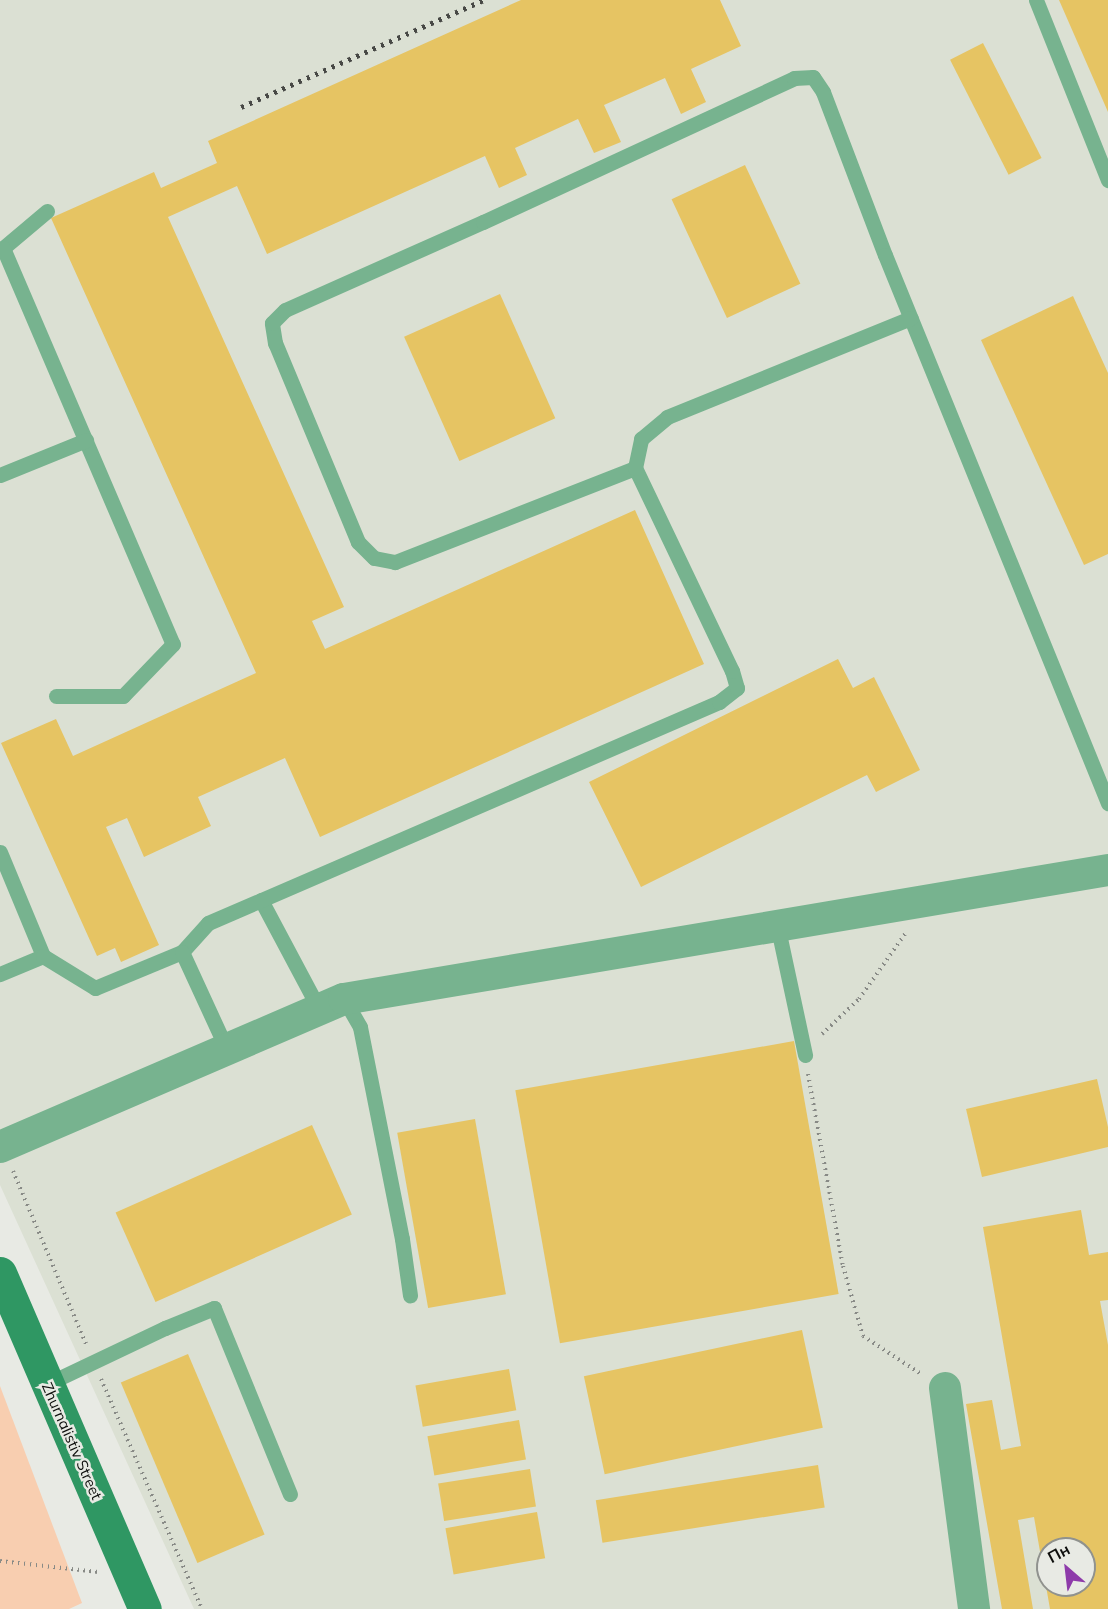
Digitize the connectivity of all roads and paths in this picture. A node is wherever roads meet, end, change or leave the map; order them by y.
1 (1036, 0) edge
2 (1108, 180) edge
3 (47, 211) dead end
4 (911, 318) junction
5 (86, 440) junction
6 (635, 468) junction
7 (0, 476) edge
8 (56, 696) dead end
9 (1108, 803) edge
10 (0, 852) edge
11 (1108, 870) edge
12 (929, 899) junction
13 (261, 900) junction
14 (777, 924) junction
15 (182, 952) junction
16 (43, 956) junction
17 (0, 974) edge
18 (331, 1004) junction
19 (227, 1050) junction
20 (805, 1055) junction
21 (0, 1147) edge
22 (0, 1273) edge
23 (410, 1295) dead end
24 (908, 1367) dead end
25 (47, 1384) junction
26 (945, 1388) dead end
27 (290, 1494) dead end
28 (0, 1561) edge
29 (131, 1575) junction
30 (145, 1609) edge
31 (974, 1609) edge

1 - 2 lane
3 - 5 lane
4 - 6 lane
4 - 6 lane
4 - 9 lane
5 - 7 lane
5 - 8 lane
6 - 13 lane
10 - 16 lane
11 - 12 street
12 - 14 street
12 - 20 path
13 - 15 lane
13 - 18 lane
14 - 18 street
14 - 20 lane
15 - 16 lane
15 - 19 lane
16 - 17 lane
18 - 19 street
18 - 23 lane
19 - 21 street
20 - 24 path
22 - 25 street, Zhurnalistiv Street
25 - 27 lane
25 - 29 street, Zhurnalistiv Street
26 - 31 street
28 - 29 path
29 - 30 street, Zhurnalistiv Street

